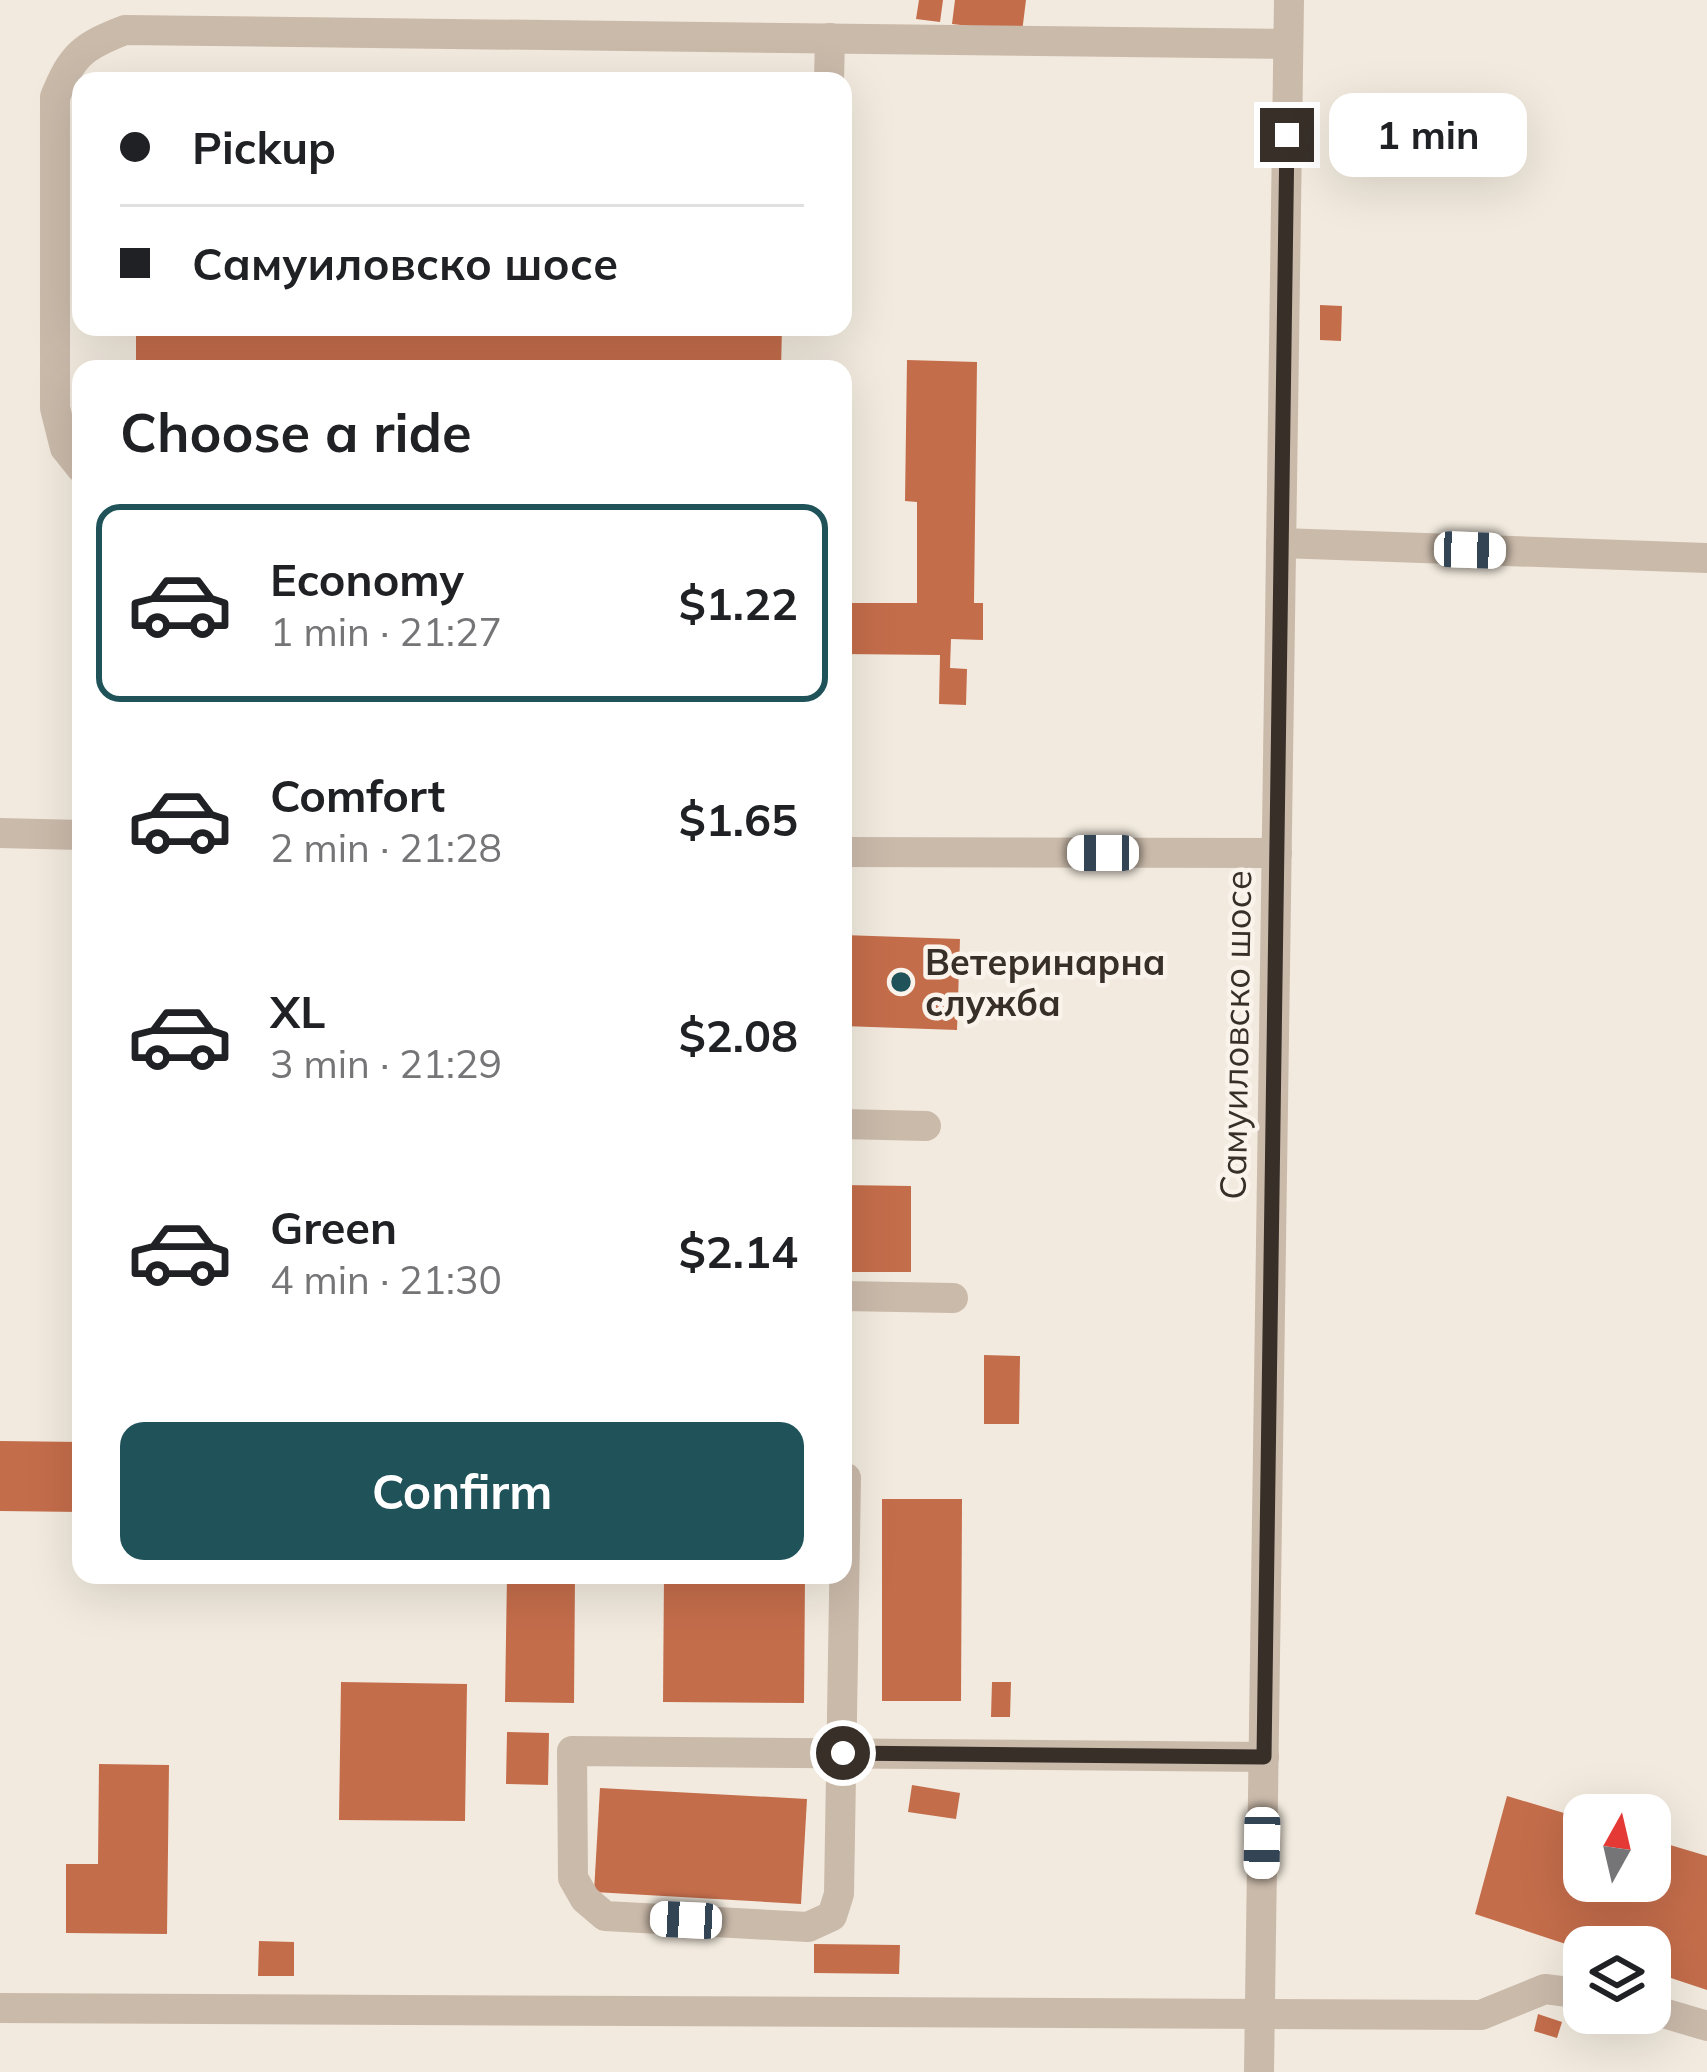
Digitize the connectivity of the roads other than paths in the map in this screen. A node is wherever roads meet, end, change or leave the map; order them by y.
1 (1289, 0) edge
2 (830, 38) junction
3 (1288, 44) junction
4 (829, 72) edge
5 (72, 457) edge
6 (1281, 543) junction
7 (1707, 558) edge
8 (0, 833) edge
9 (72, 836) edge
10 (852, 852) edge
11 (1277, 853) junction
12 (852, 1124) edge
13 (926, 1126) dead end
14 (852, 1296) edge
15 (953, 1298) dead end
16 (845, 1584) edge
17 (843, 1753) junction
18 (1264, 1757) junction
19 (1563, 1991) edge
20 (0, 2008) edge
21 (1260, 2015) junction
22 (1671, 2015) edge
23 (1707, 2026) edge
24 (1259, 2072) edge

1 - 3 street, Самуиловско шосе
2 - 3 street
2 - 4 street
2 - 5 street
3 - 6 street, Самуиловско шосе
6 - 7 street
6 - 11 street, Самуиловско шосе
8 - 9 street
10 - 11 street
11 - 18 street, Самуиловско шосе
12 - 13 street
14 - 15 street
16 - 17 street
17 - 17 street
17 - 18 street
18 - 21 street, Самуиловско шосе
19 - 21 street
20 - 21 street
21 - 24 street, Самуиловско шосе
22 - 23 street

